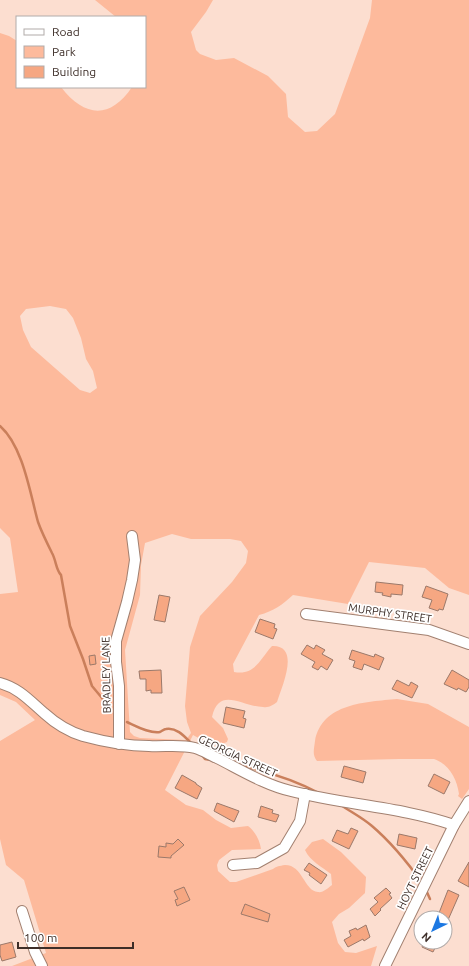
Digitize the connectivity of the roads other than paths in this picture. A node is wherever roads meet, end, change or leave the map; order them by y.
1 (132, 536) dead end
2 (306, 614) dead end
3 (469, 644) edge
4 (0, 683) edge
5 (119, 744) junction
6 (306, 794) junction
7 (469, 801) edge
8 (454, 825) junction
9 (233, 865) dead end
10 (22, 911) dead end
11 (42, 966) edge
12 (385, 966) edge

1 - 5 street, BRADLEY LANE
2 - 3 street, MURPHY STREET
4 - 5 street, GEORGIA STREET
5 - 6 street, GEORGIA STREET
6 - 8 street, GEORGIA STREET
6 - 9 street
7 - 8 street, HOYT STREET
8 - 12 street, HOYT STREET
10 - 11 street

